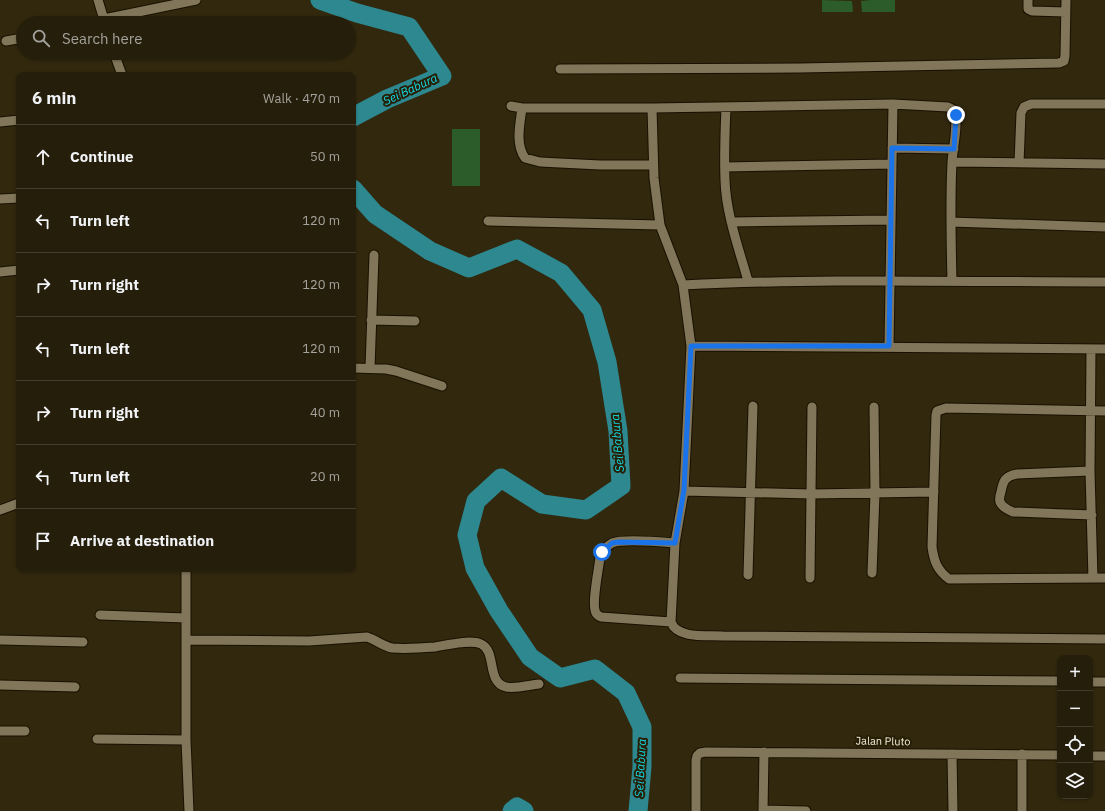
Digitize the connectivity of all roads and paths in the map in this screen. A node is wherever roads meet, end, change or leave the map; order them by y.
1 (98, 0) edge
2 (196, 0) edge
3 (1028, 0) edge
4 (1066, 0) edge
5 (1066, 12) junction
6 (103, 16) edge
7 (127, 16) edge
8 (16, 39) edge
9 (6, 41) dead end
10 (117, 60) edge
11 (560, 69) dead end
12 (121, 72) edge
13 (893, 104) junction
14 (1105, 104) edge
15 (511, 106) dead end
16 (726, 107) junction
17 (522, 108) junction
18 (652, 108) junction
19 (16, 120) edge
20 (0, 122) edge
21 (892, 148) junction
22 (954, 149) junction
23 (952, 162) junction
24 (1019, 163) junction
25 (892, 164) junction
26 (1105, 164) edge
27 (653, 165) junction
28 (725, 167) junction
29 (16, 198) edge
30 (0, 199) edge
31 (891, 220) junction
32 (488, 221) dead end
33 (731, 222) junction
34 (951, 222) junction
35 (660, 225) junction
36 (1105, 227) edge
37 (374, 255) dead end
38 (16, 270) edge
39 (0, 272) edge
40 (890, 280) junction
41 (748, 281) junction
42 (952, 282) junction
43 (1105, 282) edge
44 (683, 285) junction
45 (372, 320) junction
46 (415, 321) dead end
47 (691, 346) junction
48 (889, 346) junction
49 (1091, 349) junction
50 (1105, 349) edge
51 (356, 368) edge
52 (370, 368) junction
53 (442, 386) dead end
54 (753, 406) dead end
55 (874, 407) dead end
56 (812, 408) dead end
57 (1091, 410) junction
58 (1105, 411) edge
59 (1090, 471) junction
60 (684, 490) junction
61 (934, 492) junction
62 (751, 493) junction
63 (811, 494) junction
64 (875, 494) junction
65 (16, 504) edge
66 (0, 510) edge
67 (1092, 515) junction
68 (675, 543) junction
69 (186, 572) edge
70 (872, 573) dead end
71 (748, 575) dead end
72 (810, 578) dead end
73 (1093, 578) junction
74 (1105, 578) edge
75 (100, 615) dead end
76 (186, 618) junction
77 (671, 622) junction
78 (1105, 639) edge
79 (0, 640) edge
80 (187, 640) junction
81 (83, 642) dead end
82 (680, 678) dead end
83 (1057, 681) edge
84 (1093, 682) edge
85 (1105, 682) edge
86 (539, 684) dead end
87 (0, 685) edge
88 (75, 687) dead end
89 (0, 731) edge
90 (26, 731) dead end
91 (97, 739) dead end
92 (186, 740) junction
93 (764, 752) junction
94 (952, 754) junction
95 (1022, 754) junction
96 (1057, 755) edge
97 (1093, 756) edge
98 (1105, 756) edge
99 (189, 811) edge
100 (696, 811) edge
101 (763, 811) edge
102 (806, 811) edge
103 (953, 811) edge
104 (1022, 811) edge

1 - 6 street
2 - 7 street
3 - 5 street
4 - 5 street
5 - 11 street
8 - 9 street
10 - 12 street
13 - 16 street
13 - 21 street
13 - 22 street
14 - 24 street
15 - 17 street
16 - 18 street
16 - 28 street
17 - 18 street
17 - 27 street
18 - 27 street
19 - 20 street
21 - 22 street
21 - 25 street
22 - 23 street
23 - 24 street
23 - 34 street
24 - 26 street
25 - 28 street
25 - 31 street
27 - 35 street
28 - 33 street
29 - 30 street
31 - 33 street
31 - 40 street
32 - 35 street
33 - 41 street
34 - 36 street
34 - 42 street
35 - 44 street
37 - 45 street
38 - 39 street
40 - 41 street
40 - 42 street
40 - 48 street
41 - 44 street
42 - 43 street
44 - 47 street
45 - 46 street
45 - 52 street
47 - 48 street
47 - 60 street
48 - 49 street
49 - 50 street
49 - 57 street
51 - 52 street
52 - 53 street
54 - 62 street
55 - 64 street
56 - 63 street
57 - 58 street
57 - 59 street
57 - 61 street
59 - 67 street
59 - 67 street
60 - 62 street
60 - 68 street
61 - 64 street
61 - 73 street
62 - 63 street
62 - 71 street
63 - 64 street
63 - 72 street
64 - 70 street
65 - 66 street
67 - 73 street
68 - 77 street
68 - 77 street
69 - 76 street
73 - 74 street
75 - 76 street
76 - 80 street
77 - 78 street
79 - 81 street
80 - 86 street
80 - 92 street
82 - 83 street
84 - 85 street
87 - 88 street
89 - 90 street
91 - 92 street
92 - 99 street
93 - 94 street, Jalan Pluto
93 - 100 street, Jalan Pluto
93 - 101 street
94 - 95 street, Jalan Pluto
94 - 103 street
95 - 96 street, Jalan Pluto
95 - 104 street
97 - 98 street
101 - 102 street

